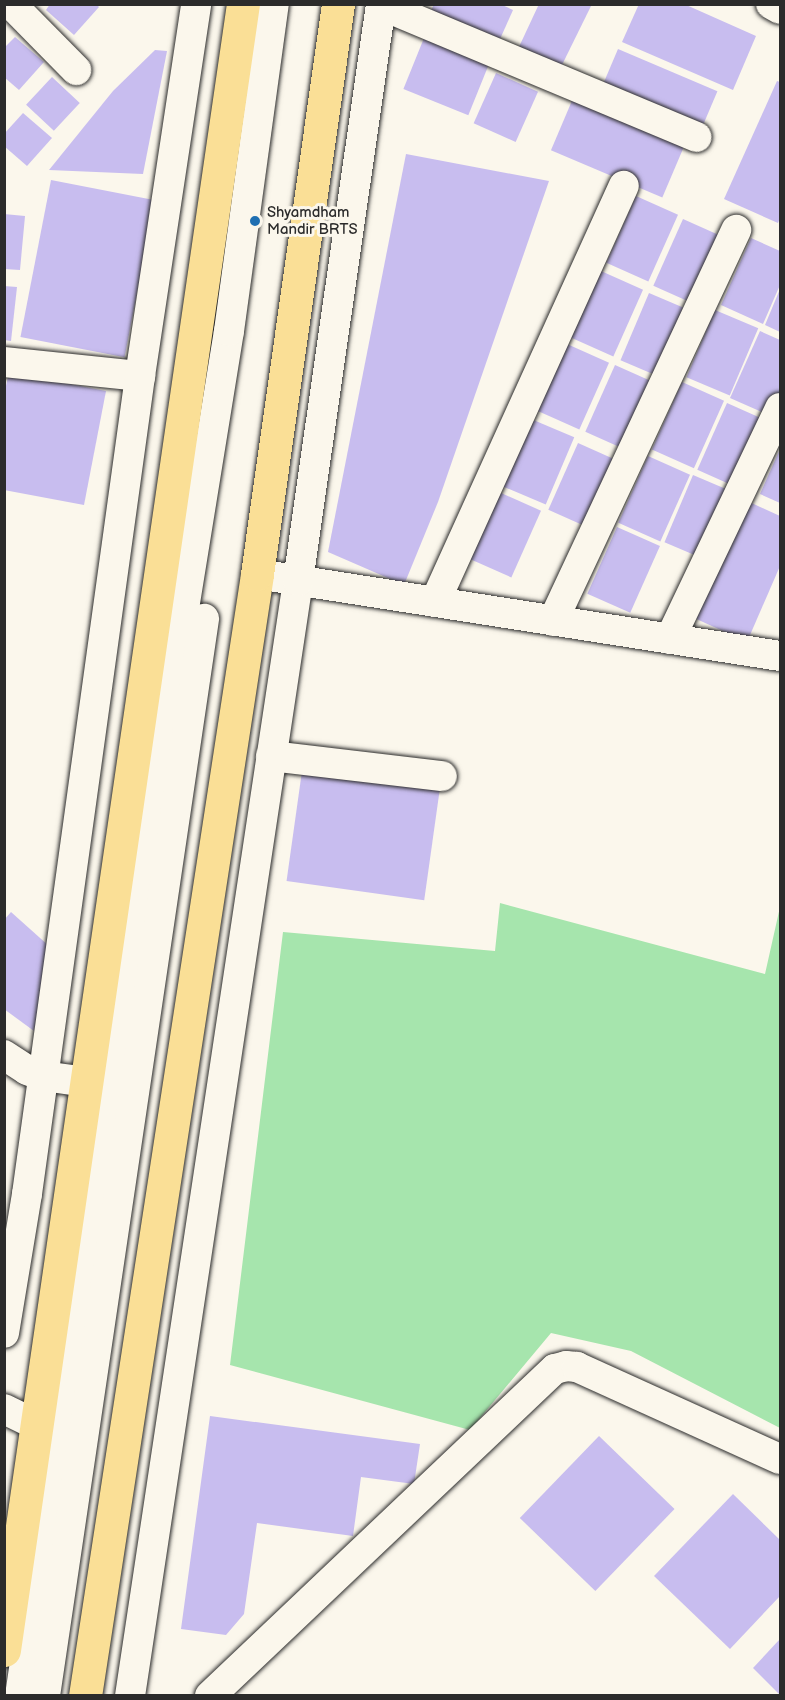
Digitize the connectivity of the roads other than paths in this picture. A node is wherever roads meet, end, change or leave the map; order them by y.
1 (11, 4) edge
2 (196, 4) edge
3 (243, 4) edge
4 (274, 4) edge
5 (293, 4) edge
6 (338, 4) edge
7 (771, 4) edge
8 (381, 5) edge
9 (780, 9) edge
10 (76, 70) dead end
11 (696, 137) dead end
12 (624, 186) dead end
13 (736, 230) dead end
14 (4, 362) edge
15 (140, 376) junction
16 (780, 408) edge
17 (257, 574) junction
18 (298, 581) junction
19 (435, 602) junction
20 (553, 621) junction
21 (670, 639) junction
22 (780, 657) edge
23 (271, 756) junction
24 (442, 776) dead end
25 (4, 1054) edge
26 (42, 1076) junction
27 (86, 1082) junction
28 (4, 1333) edge
29 (4, 1409) edge
30 (37, 1425) junction
31 (780, 1459) edge
32 (6, 1634) edge
33 (20, 1695) edge
34 (45, 1695) edge
35 (85, 1695) edge
36 (130, 1695) edge
37 (210, 1695) edge

1 - 10 street
2 - 15 street
3 - 27 main road
4 - 33 street
5 - 34 street
6 - 17 main road
7 - 9 street
8 - 11 street
8 - 18 street
12 - 19 street
13 - 20 street
14 - 15 street
15 - 26 street
16 - 21 street
17 - 18 street
17 - 35 main road
18 - 19 street
18 - 23 street
19 - 20 street
20 - 21 street
21 - 22 street
23 - 24 street
23 - 36 street
25 - 26 street
26 - 27 street
26 - 28 street
27 - 30 main road
29 - 30 street
30 - 32 main road
31 - 37 street

